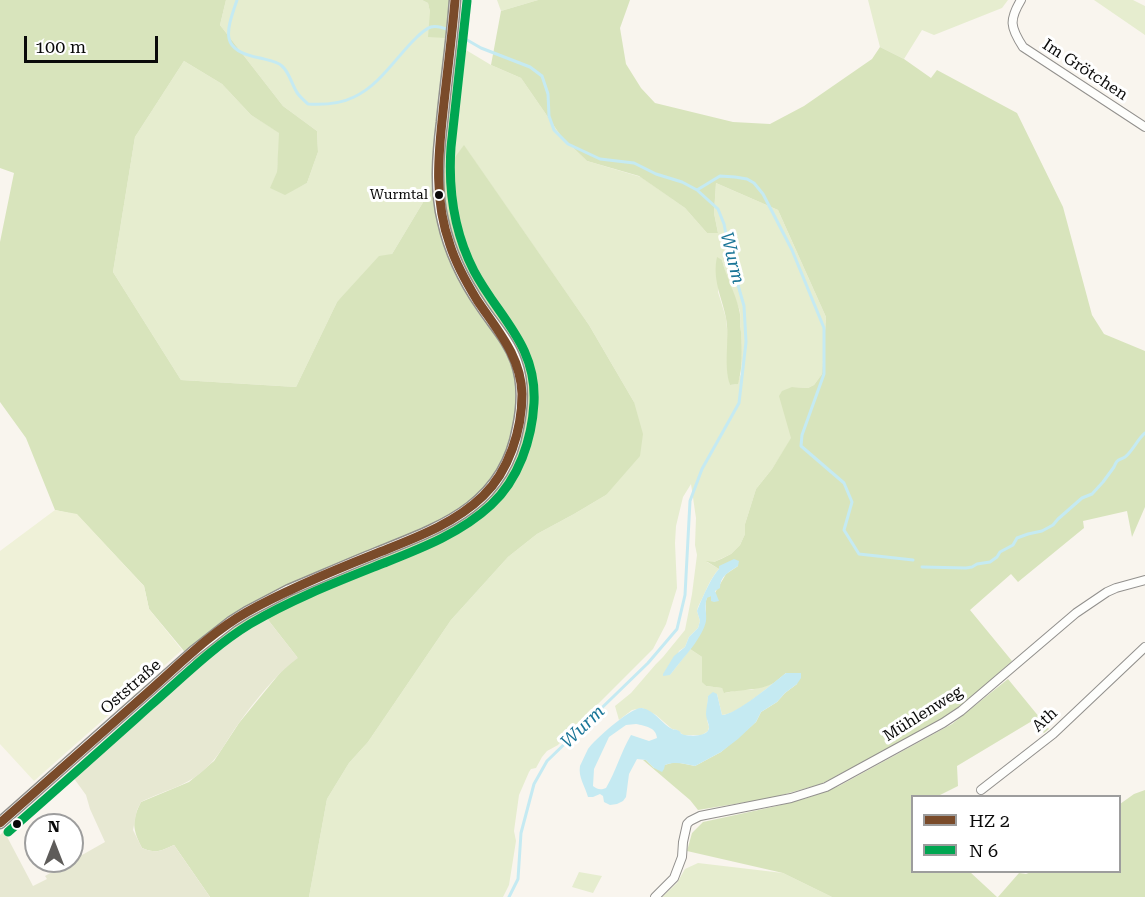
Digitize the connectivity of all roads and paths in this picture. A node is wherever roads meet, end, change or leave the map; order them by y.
1 (455, 0) edge
2 (1021, 0) edge
3 (1145, 127) edge
4 (1145, 580) edge
5 (1145, 647) edge
6 (981, 790) dead end
7 (0, 823) edge
8 (655, 897) edge

1 - 7 street, Oststraße
2 - 3 street, Im Grötchen
4 - 8 street, Mühlenweg
5 - 6 street, Ath

